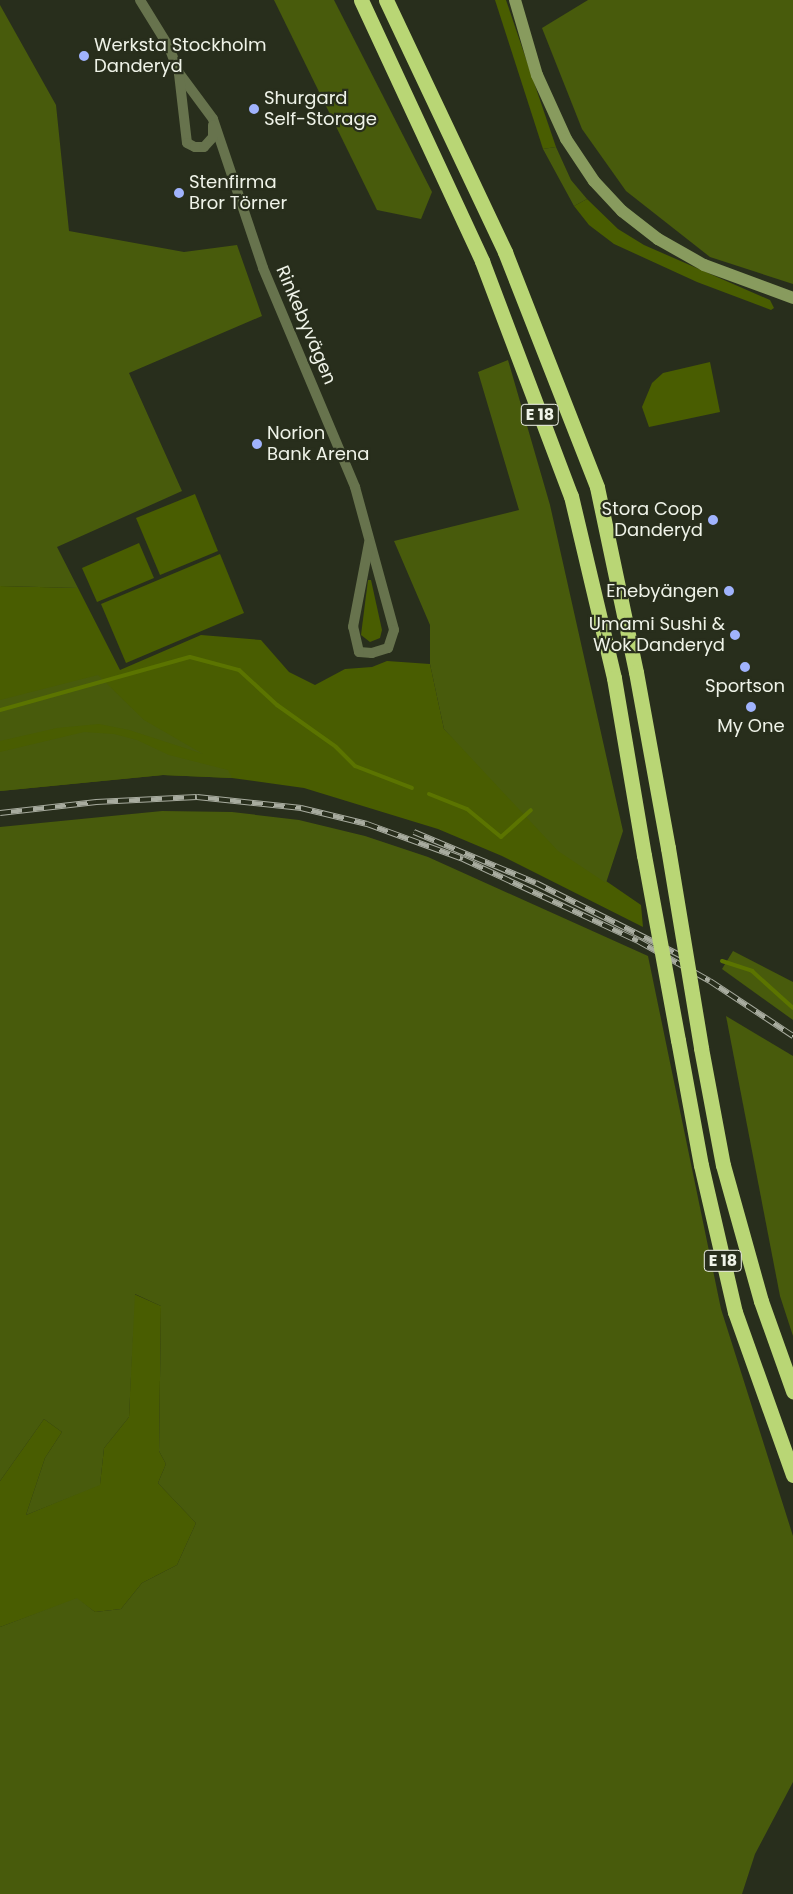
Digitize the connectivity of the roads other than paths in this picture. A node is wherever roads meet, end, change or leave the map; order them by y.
1 (140, 0) edge
2 (361, 0) edge
3 (386, 0) edge
4 (515, 0) edge
5 (179, 74) junction
6 (213, 119) junction
7 (793, 298) edge
8 (369, 542) junction
9 (793, 1391) edge
10 (793, 1475) edge

1 - 5 street, Rinkebyvägen
2 - 10 highway, E 18, bridge
3 - 9 highway, E 18, bridge
4 - 7 main road
5 - 6 street, Rinkebyvägen
5 - 6 street, Rinkebyvägen
6 - 8 street, Rinkebyvägen
8 - 8 street, Rinkebyvägen

